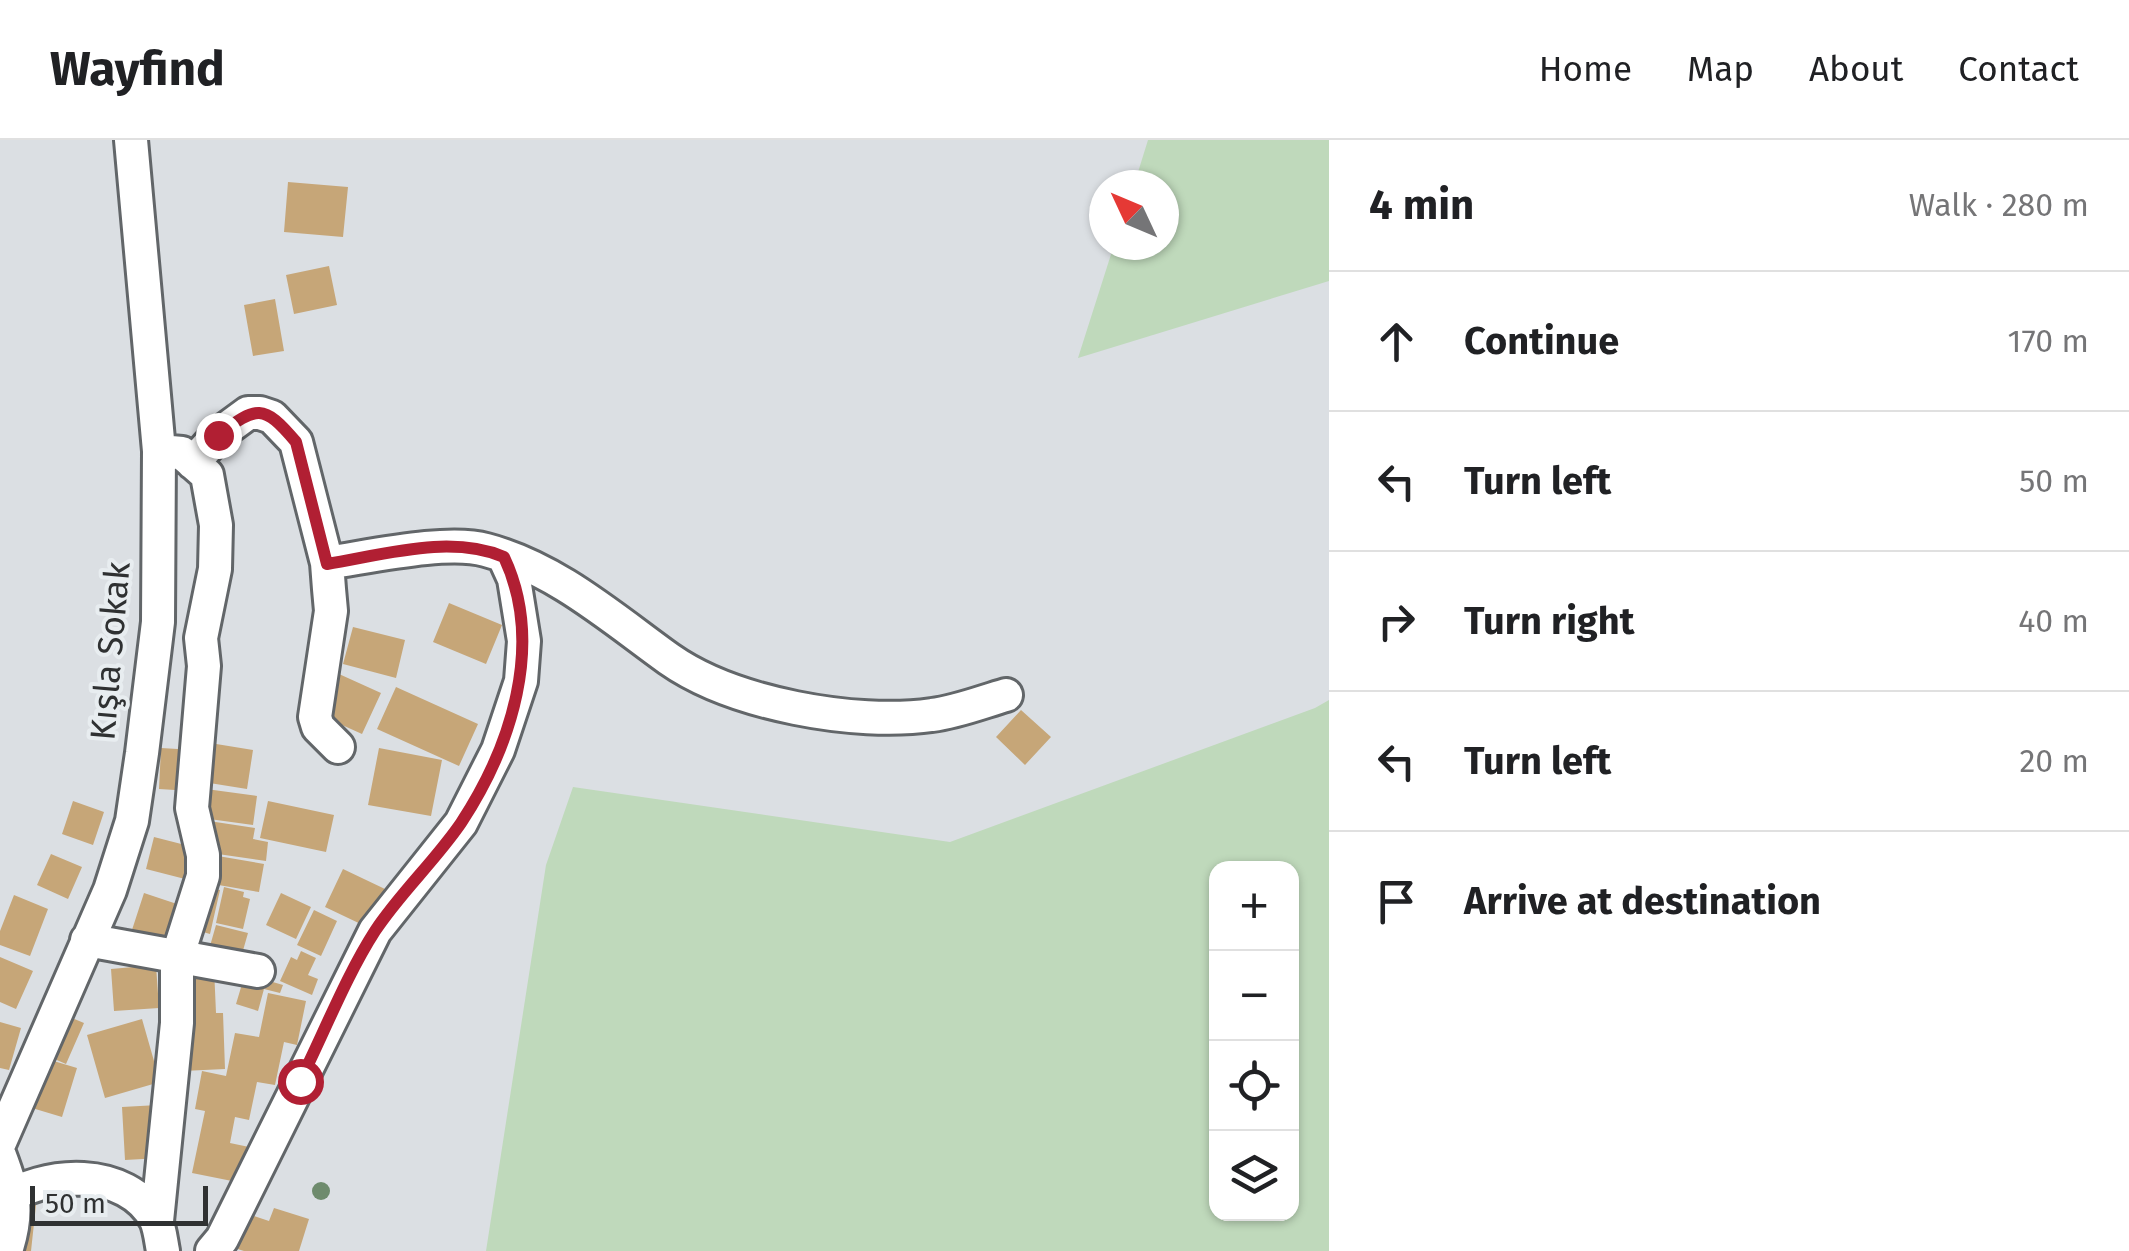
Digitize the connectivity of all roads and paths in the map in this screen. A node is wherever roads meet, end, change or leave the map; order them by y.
1 (131, 140) edge
2 (159, 452) junction
3 (194, 462) junction
4 (504, 557) junction
5 (327, 564) junction
6 (1006, 695) dead end
7 (338, 747) dead end
8 (87, 940) junction
9 (178, 958) junction
10 (258, 971) dead end
11 (0, 1142) edge
12 (0, 1156) edge
13 (7, 1198) edge
14 (160, 1236) edge
15 (6, 1251) edge
16 (212, 1251) edge

1 - 2 street, Kışla Sokak
2 - 3 street
2 - 8 street, Kışla Sokak
3 - 5 street
3 - 9 street
4 - 5 street
4 - 6 street
4 - 16 street
5 - 7 street
8 - 9 street
8 - 11 street, Kışla Sokak
9 - 10 street
9 - 14 street
12 - 13 street
13 - 14 street
13 - 15 street

